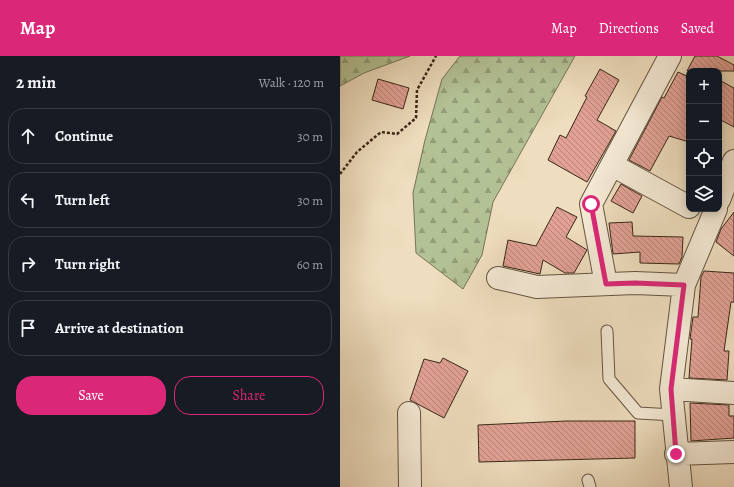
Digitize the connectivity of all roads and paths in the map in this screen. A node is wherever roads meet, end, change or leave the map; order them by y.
1 (436, 56) edge
2 (670, 56) edge
3 (734, 161) edge
4 (612, 165) junction
5 (340, 174) edge
6 (722, 191) edge
7 (686, 205) edge
8 (714, 212) edge
9 (498, 278) dead end
10 (606, 284) junction
11 (684, 285) junction
12 (607, 331) dead end
13 (671, 389) junction
14 (734, 393) edge
15 (409, 413) dead end
16 (674, 415) junction
17 (734, 452) edge
18 (676, 454) junction
19 (410, 487) edge
20 (681, 487) edge

1 - 5 path
2 - 4 street
3 - 6 street
4 - 7 street
4 - 10 street
8 - 11 street
9 - 10 street
10 - 11 street
11 - 13 street
12 - 16 lane
13 - 14 street
13 - 16 street
15 - 19 street
16 - 18 street
17 - 18 street
18 - 20 street

